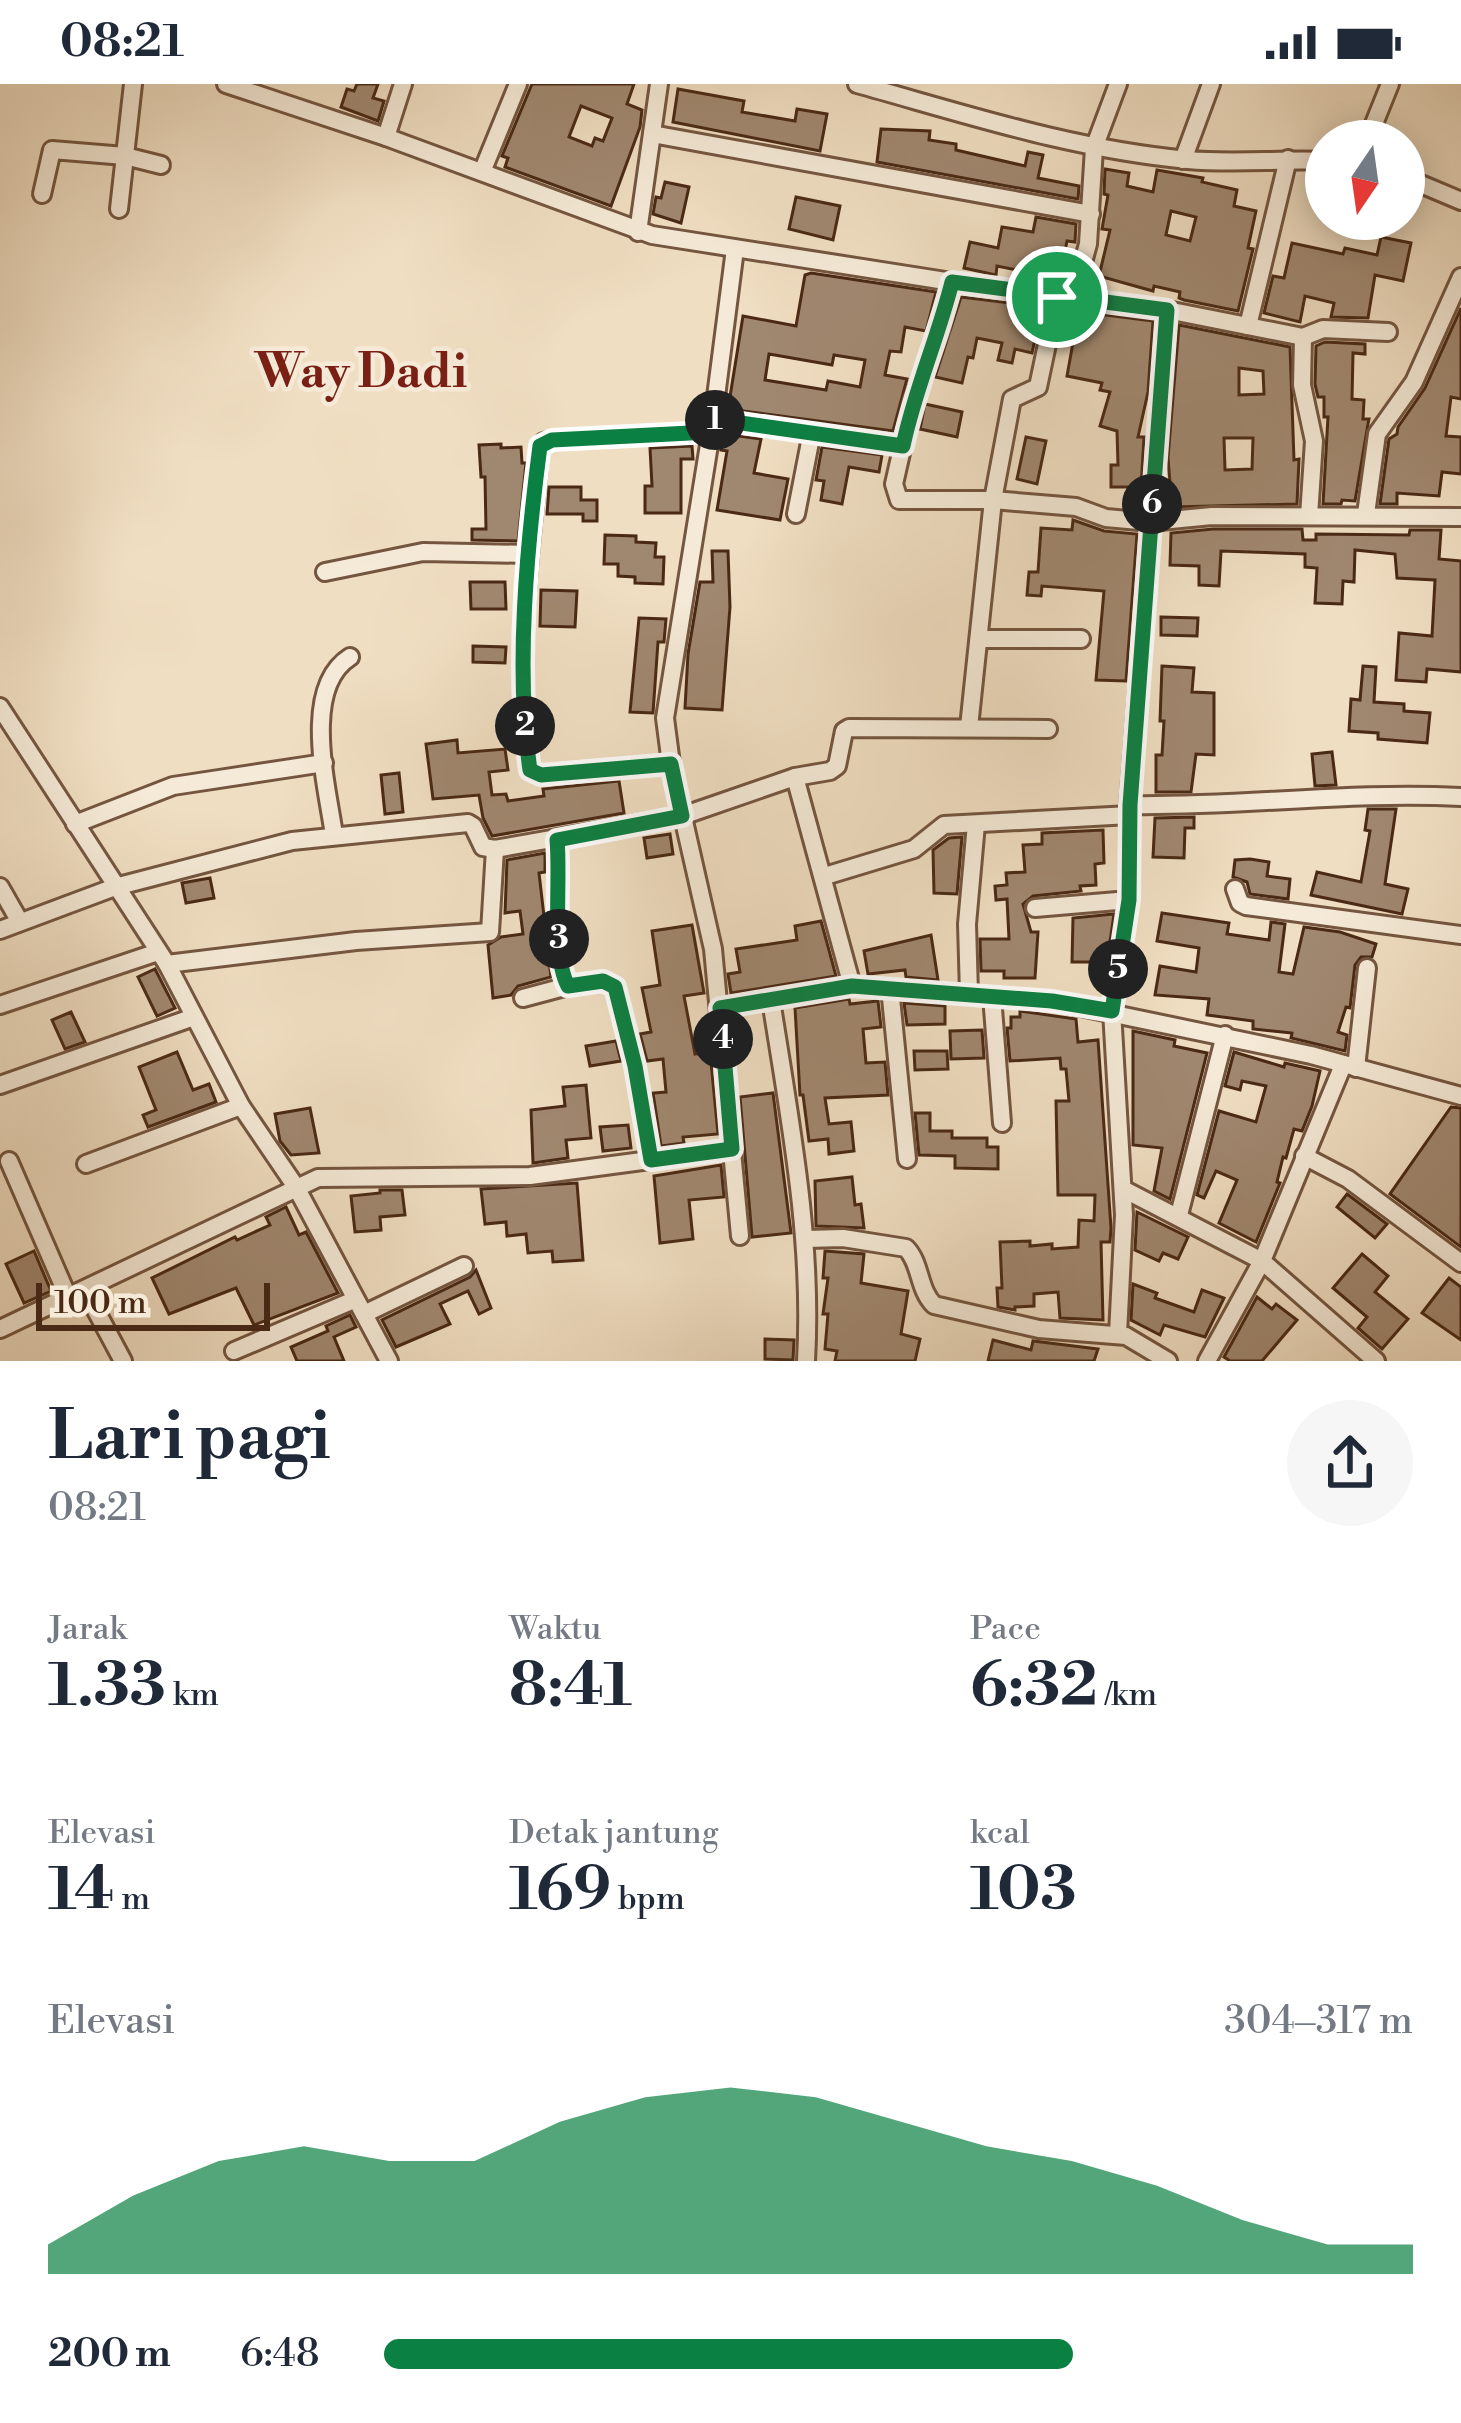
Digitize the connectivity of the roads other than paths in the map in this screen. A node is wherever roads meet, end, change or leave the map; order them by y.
1 (133, 84) edge
2 (226, 84) edge
3 (403, 84) edge
4 (518, 84) edge
5 (658, 84) edge
6 (856, 84) edge
7 (1118, 84) edge
8 (1211, 84) edge
9 (1390, 84) edge
10 (1375, 120) edge
11 (652, 134) junction
12 (386, 136) junction
13 (1094, 148) junction
14 (125, 156) junction
15 (1288, 159) junction
16 (1183, 160) junction
17 (1305, 160) edge
18 (161, 165) dead end
19 (482, 172) junction
20 (1425, 186) edge
21 (42, 194) dead end
22 (1461, 201) edge
23 (119, 209) dead end
24 (1091, 214) junction
25 (638, 232) junction
26 (735, 249) junction
27 (1461, 277) edge
28 (952, 282) junction
29 (1065, 298) junction
30 (1167, 310) junction
31 (1248, 326) junction
32 (1388, 332) dead end
33 (1303, 337) junction
34 (712, 426) junction
35 (812, 432) junction
36 (903, 446) junction
37 (993, 500) junction
38 (796, 514) dead end
39 (1366, 514) junction
40 (1309, 516) junction
41 (1461, 517) edge
42 (1150, 522) junction
43 (528, 554) junction
44 (325, 572) dead end
45 (979, 639) junction
46 (1081, 639) dead end
47 (350, 657) dead end
48 (0, 706) edge
49 (969, 727) junction
50 (1048, 729) dead end
51 (324, 763) junction
52 (671, 764) junction
53 (795, 777) junction
54 (1461, 797) edge
55 (1130, 810) junction
56 (682, 816) junction
57 (75, 824) junction
58 (976, 824) junction
59 (334, 835) junction
60 (557, 840) junction
61 (495, 849) junction
62 (825, 876) junction
63 (0, 887) edge
64 (115, 887) junction
65 (1235, 889) dead end
66 (1129, 900) junction
67 (1035, 908) dead end
68 (20, 922) junction
69 (0, 930) edge
70 (1461, 935) edge
71 (163, 958) junction
72 (1367, 968) dead end
73 (568, 986) junction
74 (852, 986) junction
75 (890, 988) junction
76 (969, 994) junction
77 (992, 996) junction
78 (523, 998) dead end
79 (772, 1000) junction
80 (0, 1005) edge
81 (720, 1008) junction
82 (1112, 1011) junction
83 (194, 1017) junction
84 (1225, 1035) junction
85 (1349, 1066) junction
86 (0, 1085) edge
87 (1460, 1092) edge
88 (242, 1106) junction
89 (1002, 1123) dead end
90 (732, 1149) junction
91 (1304, 1156) junction
92 (907, 1159) dead end
93 (651, 1160) junction
94 (9, 1161) dead end
95 (86, 1164) dead end
96 (296, 1187) junction
97 (1123, 1189) junction
98 (1179, 1215) junction
99 (740, 1236) dead end
100 (806, 1239) junction
101 (1262, 1261) junction
102 (1461, 1263) edge
103 (464, 1265) dead end
104 (76, 1293) junction
105 (359, 1307) junction
106 (0, 1329) edge
107 (1118, 1334) junction
108 (234, 1351) dead end
109 (123, 1361) edge
110 (389, 1361) edge
111 (806, 1361) edge
112 (1168, 1361) edge
113 (1207, 1361) edge
114 (1376, 1361) edge

1 - 14 street
2 - 12 street
3 - 12 street
4 - 19 street
5 - 11 street
6 - 13 street
7 - 13 street
8 - 16 street
9 - 10 street
11 - 24 street
11 - 25 street
12 - 19 street
13 - 16 street
13 - 24 street
14 - 18 street
14 - 21 street
14 - 23 street
15 - 16 street
15 - 17 street
15 - 31 street
19 - 25 street
20 - 22 street
24 - 29 street
25 - 26 street
26 - 28 street
26 - 34 street
27 - 39 street
28 - 29 street
28 - 36 street
29 - 30 street
29 - 37 street
30 - 31 street
30 - 42 street
31 - 33 street
32 - 33 street
33 - 40 street
34 - 35 street
34 - 43 street
34 - 52 street
35 - 36 street
35 - 38 street
36 - 37 street
37 - 42 street
37 - 45 street
39 - 40 street
39 - 41 street
40 - 42 street
42 - 55 street
43 - 44 street
43 - 52 street
45 - 46 street
45 - 49 street
47 - 51 street
48 - 57 street
49 - 50 street
49 - 53 street
51 - 57 street
51 - 59 street
52 - 56 street
53 - 56 street
53 - 62 street
54 - 55 street
55 - 58 street
55 - 66 street
56 - 60 street
56 - 81 street
57 - 64 street
58 - 62 street
58 - 76 street
59 - 61 street
59 - 64 street
60 - 61 street
60 - 73 street
61 - 71 street
62 - 74 street
63 - 68 street
64 - 68 street
64 - 71 street
65 - 70 street
66 - 67 street
66 - 82 street
68 - 69 street
71 - 80 street
71 - 83 street
72 - 85 street
73 - 78 street
73 - 93 street
74 - 75 street
74 - 79 street
75 - 76 street
75 - 92 street
76 - 77 street
77 - 82 street
77 - 89 street
79 - 81 street
79 - 100 street
81 - 90 street
82 - 84 street
82 - 97 street
83 - 86 street
83 - 88 street
84 - 85 street
84 - 98 street
85 - 87 street
85 - 91 street
88 - 95 street
88 - 96 street
90 - 93 street
90 - 99 street
91 - 101 street
91 - 102 street
93 - 96 street
94 - 104 street
96 - 104 street
96 - 105 street
97 - 98 street
97 - 107 street
98 - 101 street
100 - 107 street
100 - 111 street
101 - 113 street
101 - 114 street
103 - 105 street
104 - 106 street
104 - 109 street
105 - 108 street
105 - 110 street
107 - 112 street

